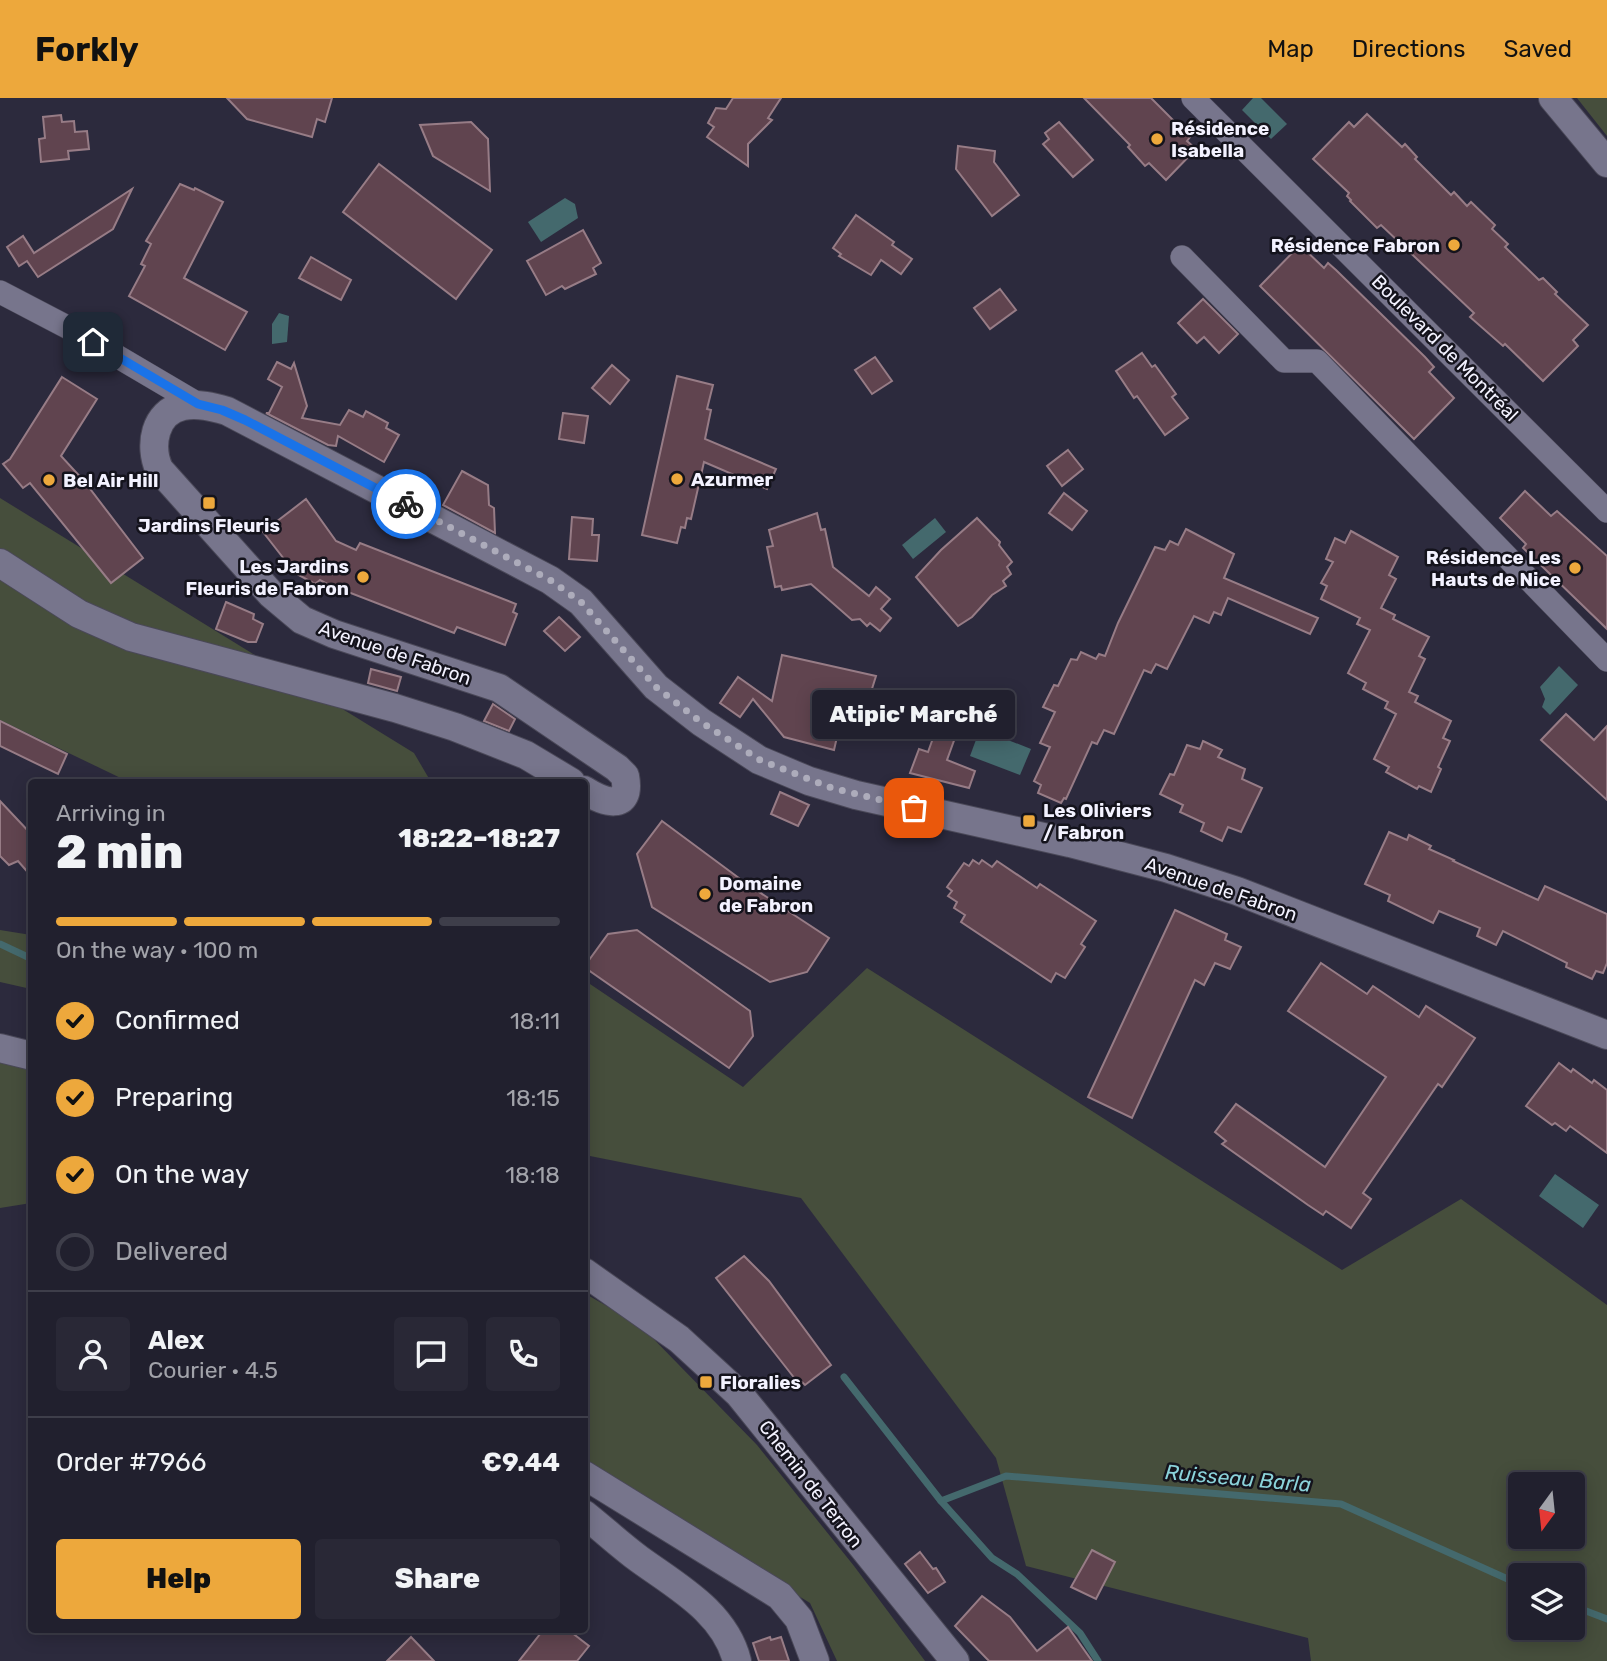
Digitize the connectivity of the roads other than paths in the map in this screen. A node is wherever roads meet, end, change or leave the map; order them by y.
1 (1193, 98) edge
2 (1553, 98) edge
3 (1607, 163) edge
4 (1182, 257) dead end
5 (0, 292) edge
6 (198, 404) junction
7 (1607, 510) edge
8 (0, 563) edge
9 (1607, 660) edge
10 (566, 779) edge
11 (588, 792) edge
12 (1607, 1035) edge
13 (0, 1048) edge
14 (28, 1055) edge
15 (588, 1275) edge
16 (588, 1477) edge
17 (588, 1517) edge
18 (737, 1661) edge
19 (815, 1661) edge
20 (955, 1661) edge

1 - 7 street, Boulevard de Montréal
2 - 3 street
4 - 9 street
5 - 6 street
6 - 11 street, Avenue de Fabron
6 - 12 street, Avenue de Fabron
8 - 10 street
13 - 14 street
15 - 20 street, Chemin de Terron
16 - 19 street
17 - 18 street

